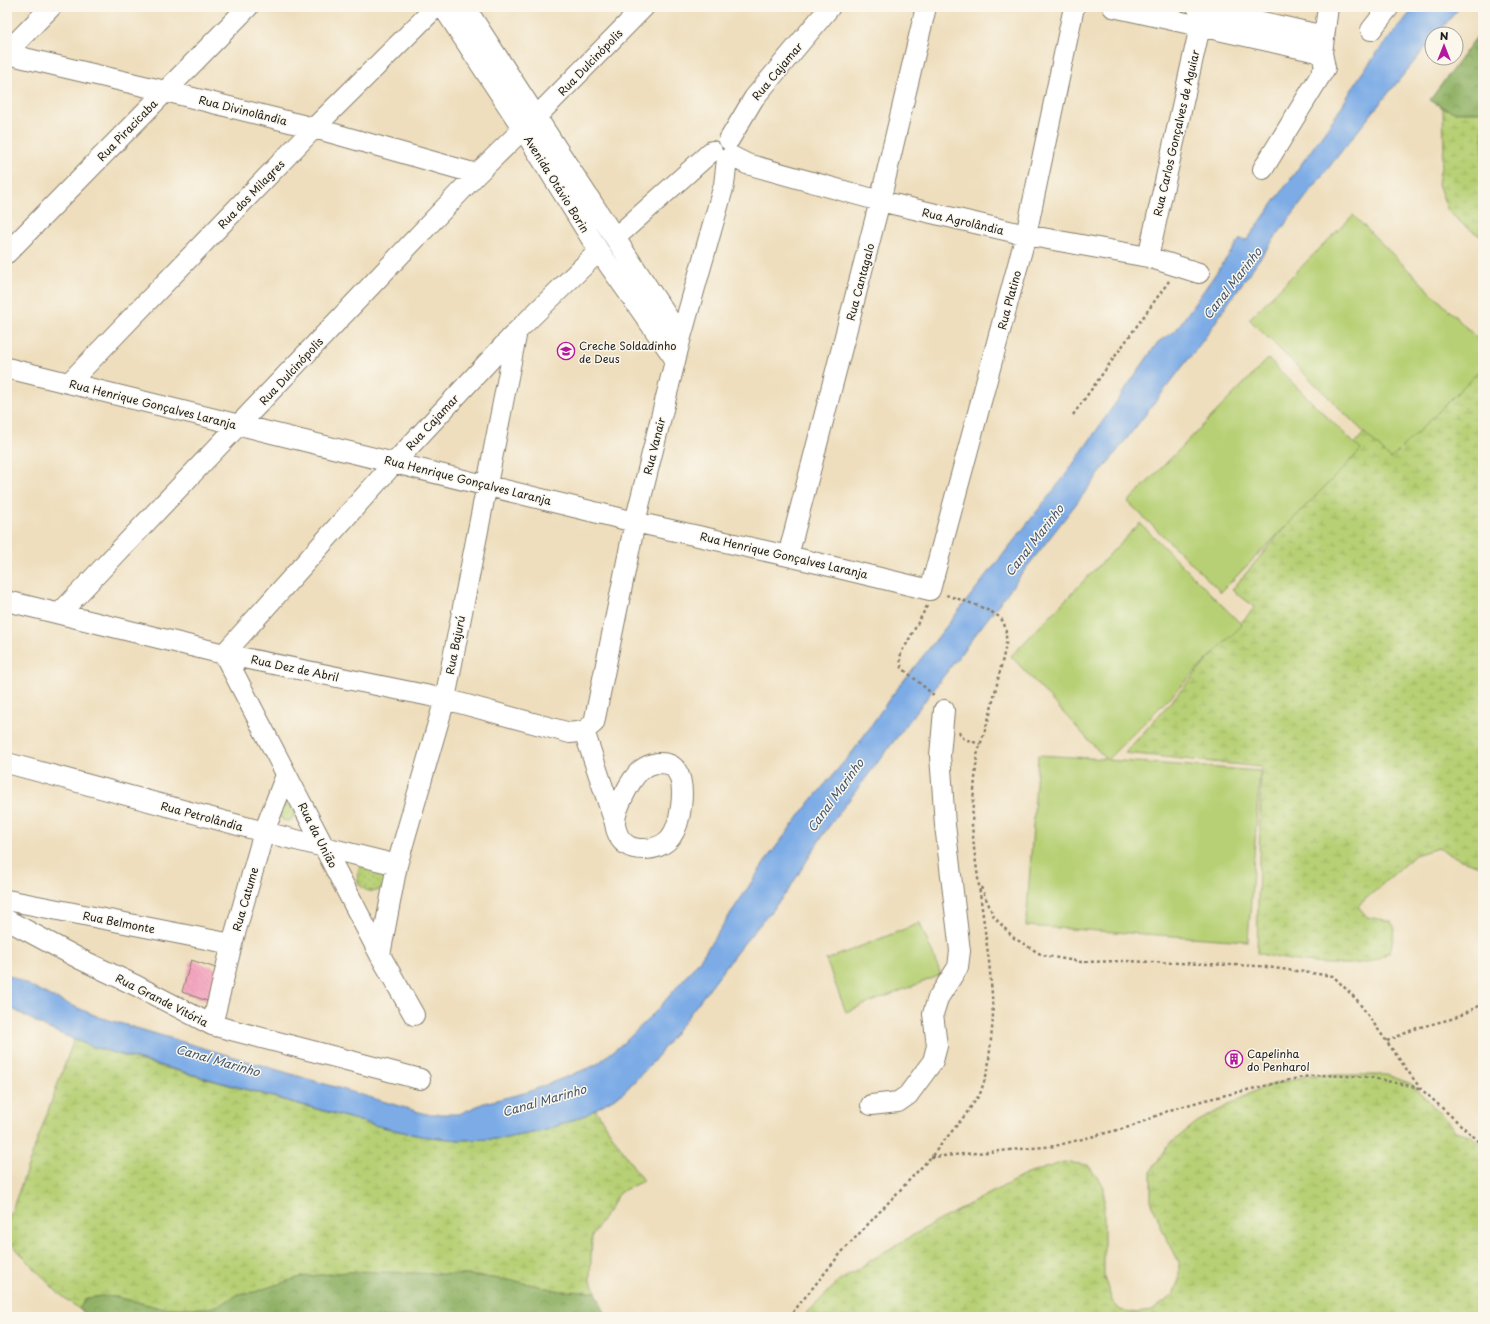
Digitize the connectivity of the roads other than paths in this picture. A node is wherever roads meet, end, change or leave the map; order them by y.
1 (51, 7) edge
2 (248, 7) edge
3 (436, 7) edge
4 (443, 7) edge
5 (465, 7) edge
6 (644, 7) edge
7 (830, 7) edge
8 (926, 7) edge
9 (1074, 7) edge
10 (1113, 7) edge
11 (1328, 7) edge
12 (1389, 7) edge
13 (1200, 14) edge
14 (1371, 30) dead end
15 (1323, 45) junction
16 (7, 53) edge
17 (165, 91) junction
18 (530, 123) junction
19 (314, 128) junction
20 (725, 152) junction
21 (1264, 169) dead end
22 (477, 174) junction
23 (880, 202) junction
24 (1026, 235) junction
25 (615, 238) junction
26 (599, 251) junction
27 (7, 253) edge
28 (1148, 257) junction
29 (1199, 273) dead end
30 (517, 331) junction
31 (681, 337) junction
32 (675, 359) junction
33 (7, 368) edge
34 (69, 383) junction
35 (239, 425) junction
36 (395, 462) junction
37 (486, 485) junction
38 (635, 522) junction
39 (788, 556) junction
40 (930, 590) joint
41 (7, 601) edge
42 (60, 613) junction
43 (224, 654) junction
44 (445, 699) junction
45 (944, 710) dead end
46 (584, 732) junction
47 (7, 763) edge
48 (286, 774) junction
49 (615, 823) dead end
50 (264, 832) junction
51 (325, 848) junction
52 (397, 865) junction
53 (7, 900) edge
54 (7, 920) edge
55 (232, 944) junction
56 (380, 955) junction
57 (414, 1015) dead end
58 (212, 1025) junction
59 (420, 1079) dead end
60 (871, 1105) dead end

1 - 16 street
2 - 17 street, Rua Piracicaba
3 - 19 street, Rua dos Milagres
4 - 18 street, Avenida Otávio Borin
5 - 18 street, Avenida Otávio Borin
6 - 18 street, Rua Dulcinópolis
7 - 20 street, Rua Cajamar
8 - 23 street, Rua Cantagalo
9 - 24 street, Rua Platino
10 - 13 street
11 - 15 street
12 - 14 street
13 - 15 street
13 - 28 street, Rua Carlos Gonçalves de Aguiar
15 - 21 street
16 - 17 street, Rua Divinolândia
17 - 19 street, Rua Divinolândia
17 - 27 street, Rua Piracicaba
18 - 22 street, Rua Dulcinópolis
18 - 25 street, Avenida Otávio Borin
18 - 26 street, Avenida Otávio Borin
19 - 22 street, Rua Divinolândia
19 - 34 street, Rua dos Milagres
20 - 23 street, Rua Agrolândia
20 - 25 street, Rua Cajamar
20 - 31 street, Rua Vanair
22 - 35 street, Rua Dulcinópolis
23 - 24 street, Rua Agrolândia
23 - 39 street, Rua Cantagalo
24 - 28 street, Rua Agrolândia
24 - 40 street, Rua Platino
25 - 31 street, Avenida Otávio Borin
26 - 30 street, Rua Cajamar
26 - 32 street, Avenida Otávio Borin
28 - 29 street, Rua Agrolândia
30 - 36 street, Rua Cajamar
30 - 37 street, Rua Bajurú
31 - 32 street, Rua Vanair
32 - 38 street, Rua Vanair
33 - 34 street, Rua Henrique Gonçalves Laranja
34 - 35 street, Rua Henrique Gonçalves Laranja
35 - 36 street, Rua Henrique Gonçalves Laranja
35 - 42 street, Rua Dulcinópolis
36 - 37 street, Rua Henrique Gonçalves Laranja
36 - 43 street, Rua Cajamar
37 - 38 street, Rua Henrique Gonçalves Laranja
37 - 44 street, Rua Bajurú
38 - 39 street, Rua Henrique Gonçalves Laranja
38 - 46 street, Rua Vanair
39 - 40 street, Rua Henrique Gonçalves Laranja
41 - 42 street, Rua Dez de Abril
42 - 43 street, Rua Dez de Abril
43 - 44 street, Rua Dez de Abril
43 - 48 street, Rua da União
44 - 46 street, Rua Dez de Abril
44 - 52 street, Rua Bajurú
45 - 60 street
46 - 49 street
47 - 50 street, Rua Petrolândia
48 - 50 street, Rua Catume
48 - 51 street, Rua da União
50 - 51 street, Rua Petrolândia
50 - 55 street, Rua Catume
51 - 52 street, Rua Petrolândia
51 - 56 street, Rua da União
52 - 56 street, Rua Bajurú
53 - 55 street, Rua Belmonte
54 - 58 street, Rua Grande Vitória
55 - 58 street, Rua Catume
56 - 57 street, Rua da União
58 - 59 street, Rua Grande Vitória

